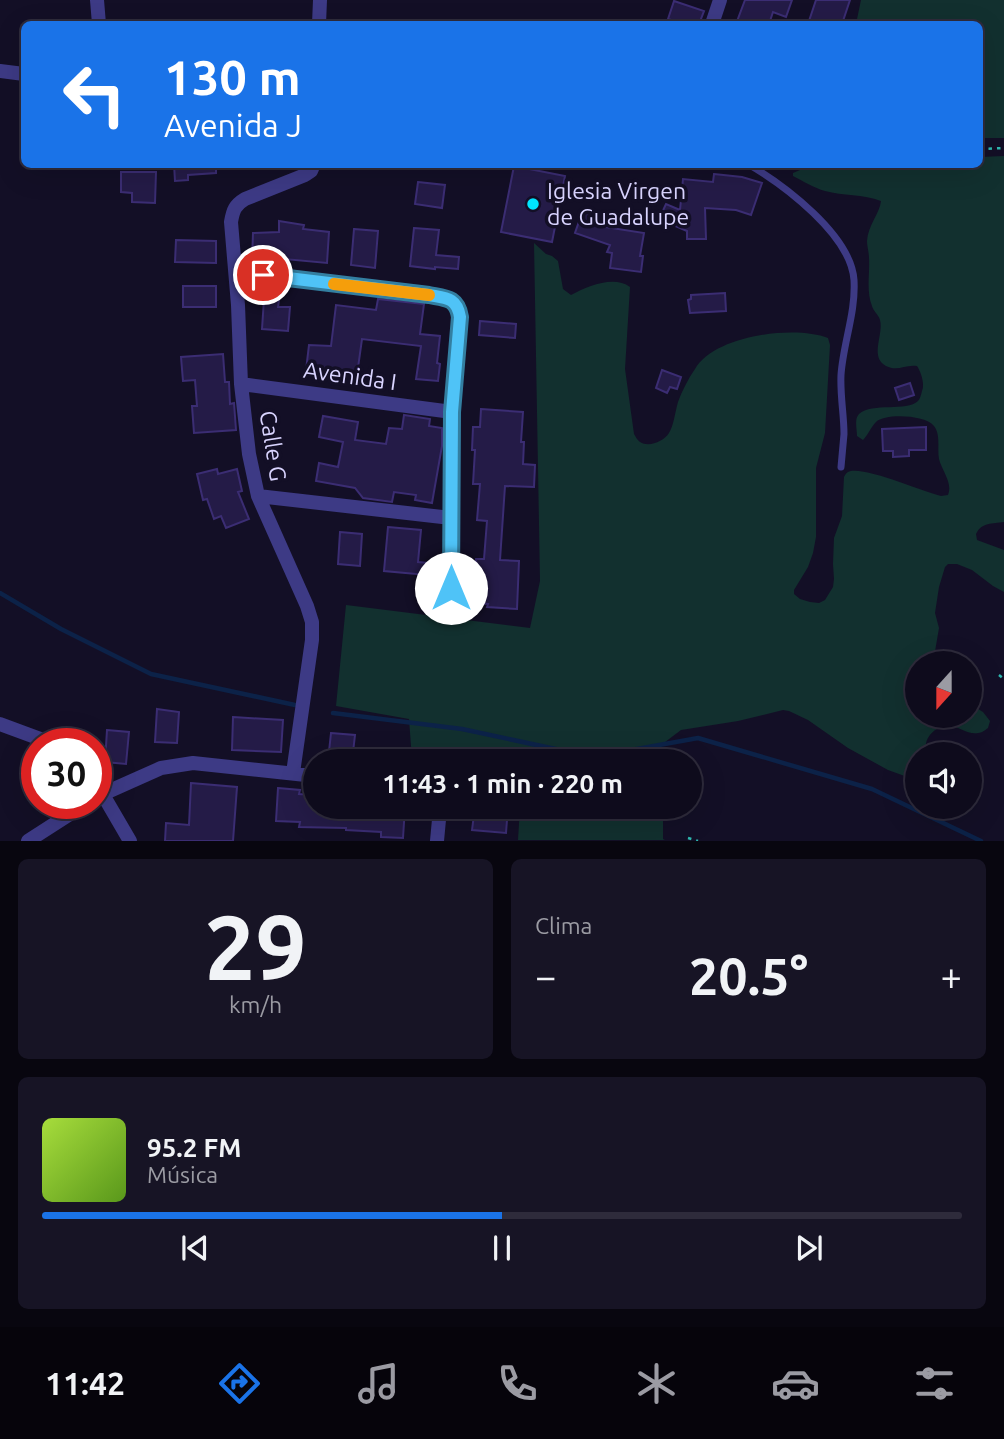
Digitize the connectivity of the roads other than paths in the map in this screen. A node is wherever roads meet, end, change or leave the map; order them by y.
1 (97, 0) edge
2 (320, 0) edge
3 (720, 0) edge
4 (99, 21) edge
5 (319, 21) edge
6 (713, 21) edge
7 (0, 72) edge
8 (21, 74) edge
9 (312, 168) edge
10 (754, 168) edge
11 (236, 271) junction
12 (241, 384) junction
13 (452, 412) junction
14 (841, 467) dead end
15 (258, 496) junction
16 (451, 518) junction
17 (451, 588) dead end
18 (0, 724) edge
19 (21, 732) edge
20 (293, 773) junction
21 (303, 774) edge
22 (112, 785) edge
23 (112, 812) edge
24 (62, 819) edge
25 (439, 819) edge
26 (27, 841) edge
27 (130, 841) edge
28 (437, 841) edge

1 - 4 street
2 - 5 street
3 - 6 street
7 - 8 street
9 - 11 street, Calle G
10 - 14 lane
11 - 12 street, Calle G
11 - 13 street
12 - 13 street, Avenida I
12 - 15 street, Calle G
13 - 16 street
15 - 16 street
15 - 20 street, Calle G
16 - 17 street
18 - 19 street
20 - 21 street
20 - 22 street
23 - 27 street
24 - 26 street
25 - 28 street

